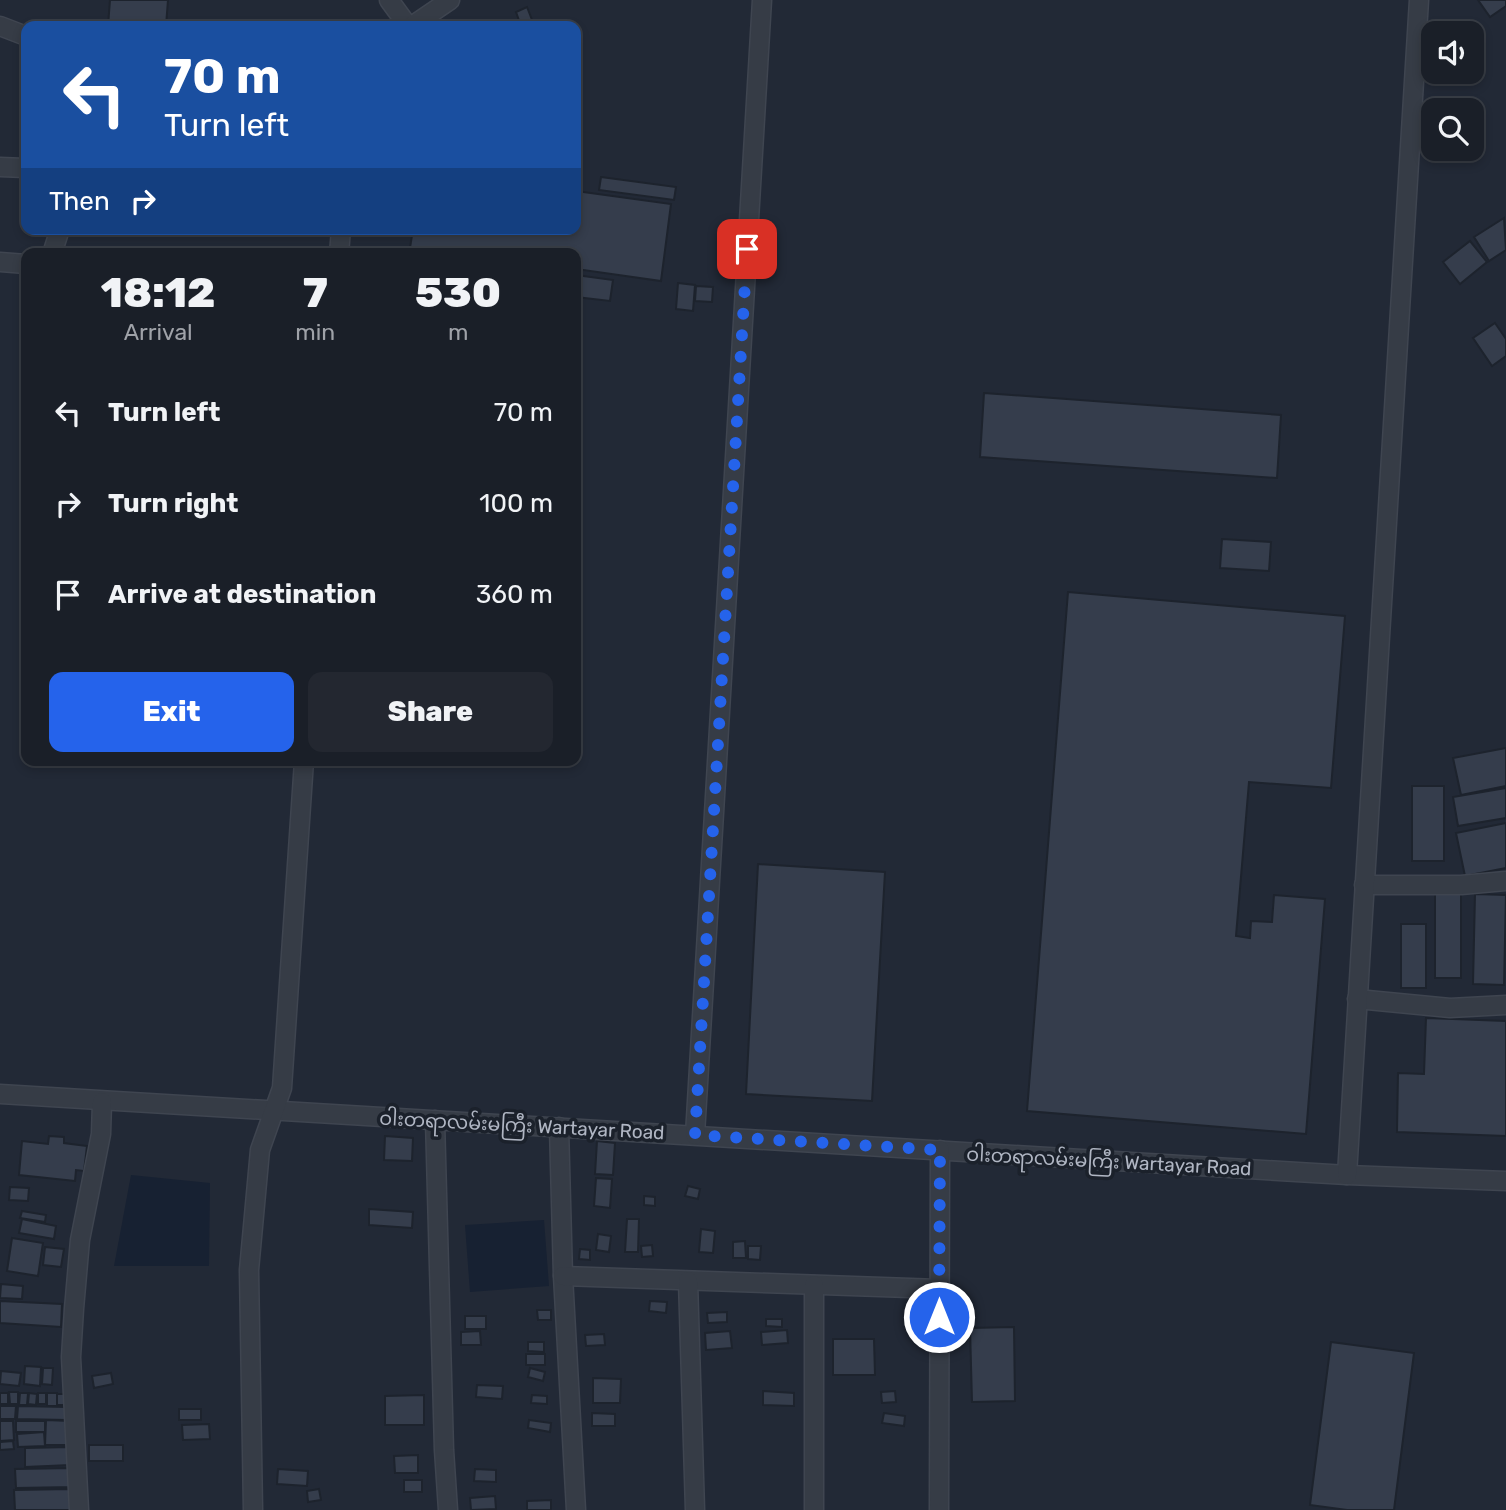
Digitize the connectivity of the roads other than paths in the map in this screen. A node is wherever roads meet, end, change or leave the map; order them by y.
1 (389, 0) edge
2 (450, 0) edge
3 (762, 0) edge
4 (1419, 0) edge
5 (406, 21) edge
6 (418, 21) edge
7 (0, 26) edge
8 (21, 34) edge
9 (0, 167) edge
10 (21, 167) edge
11 (0, 262) edge
12 (21, 264) edge
13 (304, 766) edge
14 (1506, 881) edge
15 (1364, 884) junction
16 (1357, 999) junction
17 (1506, 1005) edge
18 (0, 1094) edge
19 (102, 1102) junction
20 (273, 1110) junction
21 (435, 1120) junction
22 (559, 1127) junction
23 (695, 1135) junction
24 (940, 1150) junction
25 (1347, 1175) junction
26 (1506, 1181) edge
27 (564, 1276) junction
28 (688, 1281) junction
29 (814, 1285) junction
30 (939, 1289) junction
31 (79, 1510) edge
32 (253, 1510) edge
33 (448, 1510) edge
34 (576, 1510) edge
35 (695, 1510) edge
36 (814, 1510) edge
37 (939, 1510) edge

1 - 5 street
2 - 6 street
3 - 23 street
4 - 15 street
7 - 8 street
9 - 10 street
11 - 12 street
13 - 20 street
14 - 15 street
15 - 16 street
16 - 17 street
16 - 25 street
18 - 19 street, ဝါးတရာလမ်းမကြီး Wartayar Road
19 - 20 street, ဝါးတရာလမ်းမကြီး Wartayar Road
19 - 31 street
20 - 21 street, ဝါးတရာလမ်းမကြီး Wartayar Road
20 - 32 street
21 - 22 street, ဝါးတရာလမ်းမကြီး Wartayar Road
21 - 33 street
22 - 23 street, ဝါးတရာလမ်းမကြီး Wartayar Road
22 - 27 street
23 - 24 street, ဝါးတရာလမ်းမကြီး Wartayar Road
24 - 25 street, ဝါးတရာလမ်းမကြီး Wartayar Road
24 - 30 street
25 - 26 street, ဝါးတရာလမ်းမကြီး Wartayar Road
27 - 28 street
27 - 34 street
28 - 29 street
28 - 35 street
29 - 30 street
29 - 36 street
30 - 37 street

